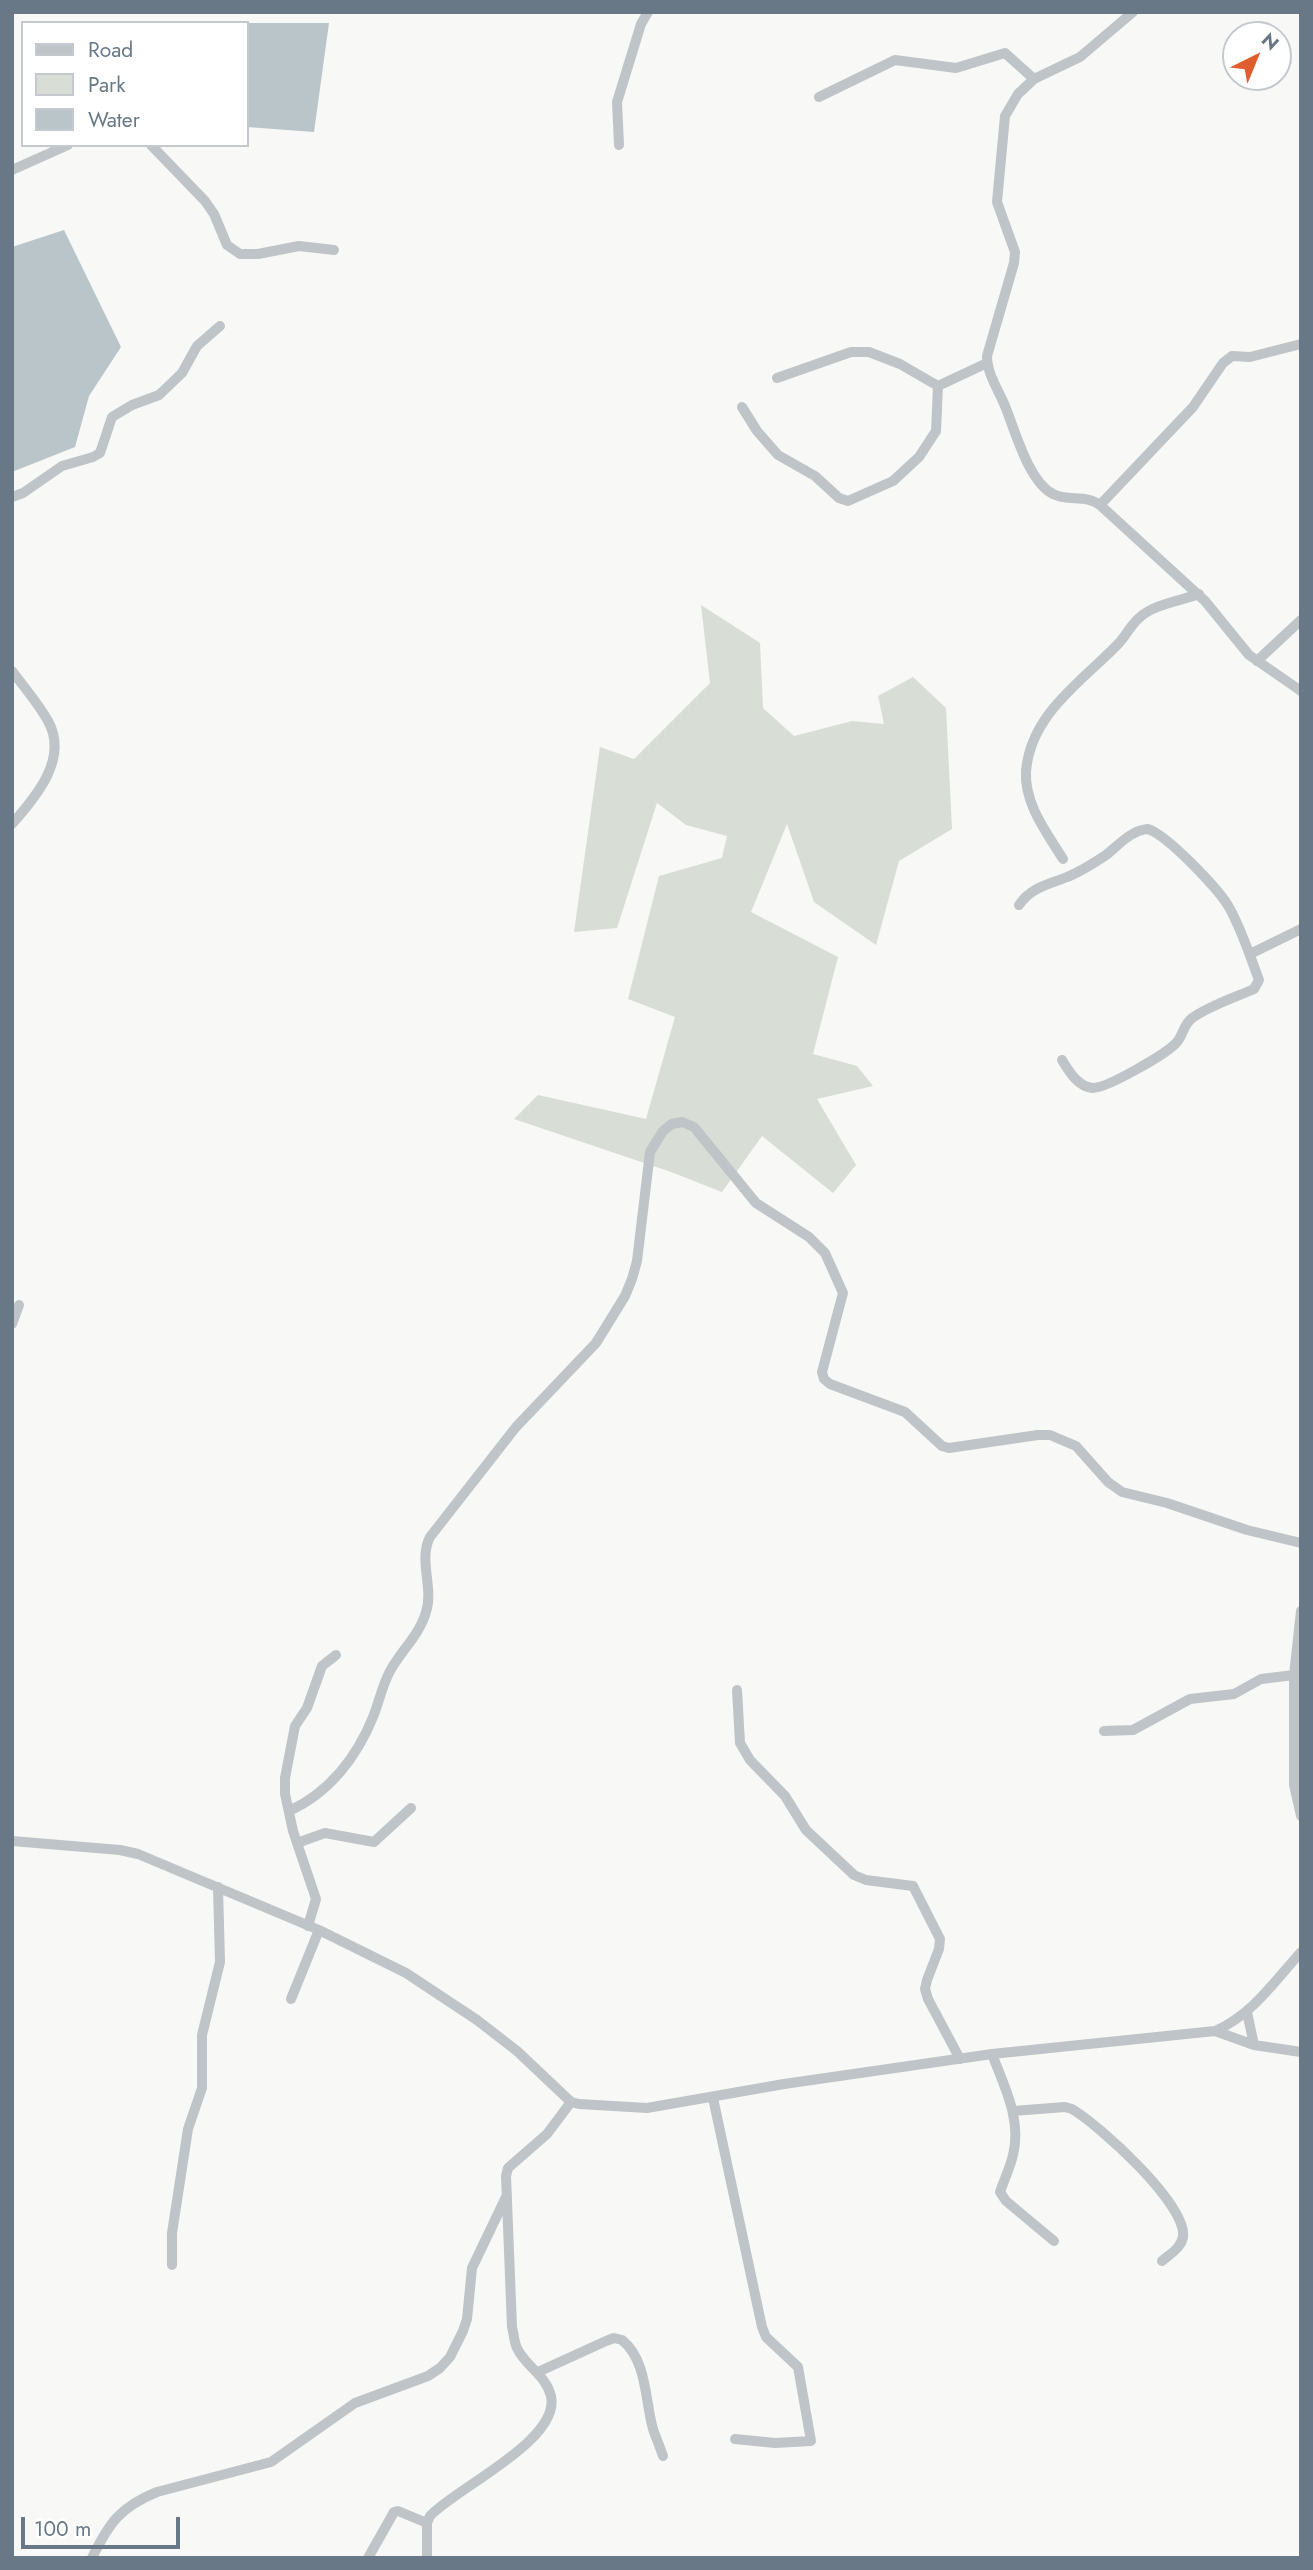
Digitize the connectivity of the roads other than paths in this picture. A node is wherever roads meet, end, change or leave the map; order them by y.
1 (648, 12) edge
2 (1133, 12) edge
3 (1034, 79) junction
4 (819, 97) dead end
5 (619, 145) dead end
6 (64, 147) edge
7 (153, 147) edge
8 (12, 170) edge
9 (334, 250) dead end
10 (220, 326) dead end
11 (1301, 344) edge
12 (987, 363) junction
13 (777, 378) dead end
14 (938, 386) junction
15 (742, 407) dead end
16 (12, 497) edge
17 (1100, 505) junction
18 (1199, 594) junction
19 (1301, 620) edge
20 (1257, 662) junction
21 (12, 671) edge
22 (1301, 691) edge
23 (12, 824) edge
24 (1063, 859) dead end
25 (1019, 905) dead end
26 (1301, 929) edge
27 (1250, 954) junction
28 (1062, 1060) dead end
29 (19, 1305) dead end
30 (12, 1324) edge
31 (1301, 1544) edge
32 (1301, 1611) edge
33 (335, 1656) dead end
34 (1294, 1675) junction
35 (737, 1690) dead end
36 (1104, 1731) dead end
37 (411, 1808) dead end
38 (289, 1811) junction
39 (1301, 1815) edge
40 (12, 1840) edge
41 (297, 1843) junction
42 (218, 1887) junction
43 (308, 1926) junction
44 (318, 1930) junction
45 (1301, 1952) edge
46 (291, 1999) dead end
47 (1247, 2012) junction
48 (1214, 2031) junction
49 (1254, 2045) junction
50 (1301, 2052) edge
51 (992, 2054) junction
52 (960, 2059) junction
53 (713, 2098) junction
54 (570, 2102) junction
55 (1013, 2111) junction
56 (507, 2195) junction
57 (1054, 2241) dead end
58 (1162, 2261) dead end
59 (172, 2265) dead end
60 (538, 2372) junction
61 (736, 2439) dead end
62 (663, 2456) dead end
63 (427, 2523) junction
64 (92, 2558) edge
65 (368, 2558) edge
66 (427, 2558) edge

1 - 5 street
2 - 3 street
3 - 4 street
3 - 12 street
6 - 8 street
7 - 9 street
10 - 16 street
11 - 17 street
12 - 14 street
12 - 17 street
13 - 14 street
14 - 15 street
17 - 18 street
18 - 20 street
18 - 24 street
19 - 20 street
20 - 22 street
21 - 23 street
25 - 27 street
26 - 27 street
27 - 28 street
29 - 30 street
31 - 38 street
32 - 34 street
33 - 38 street
34 - 36 street
34 - 39 street
35 - 52 street
37 - 41 street
38 - 41 street
40 - 42 street
41 - 43 street
42 - 43 street
42 - 59 street
43 - 44 street
44 - 46 street
44 - 54 street
45 - 47 street
47 - 48 street
47 - 49 street
48 - 49 street
48 - 51 street
49 - 50 street
51 - 52 street
51 - 55 street
52 - 53 street
53 - 54 street
53 - 61 street
54 - 56 street
55 - 57 street
55 - 58 street
56 - 60 street
56 - 64 street
60 - 62 street
60 - 63 street
63 - 65 street
63 - 66 street

